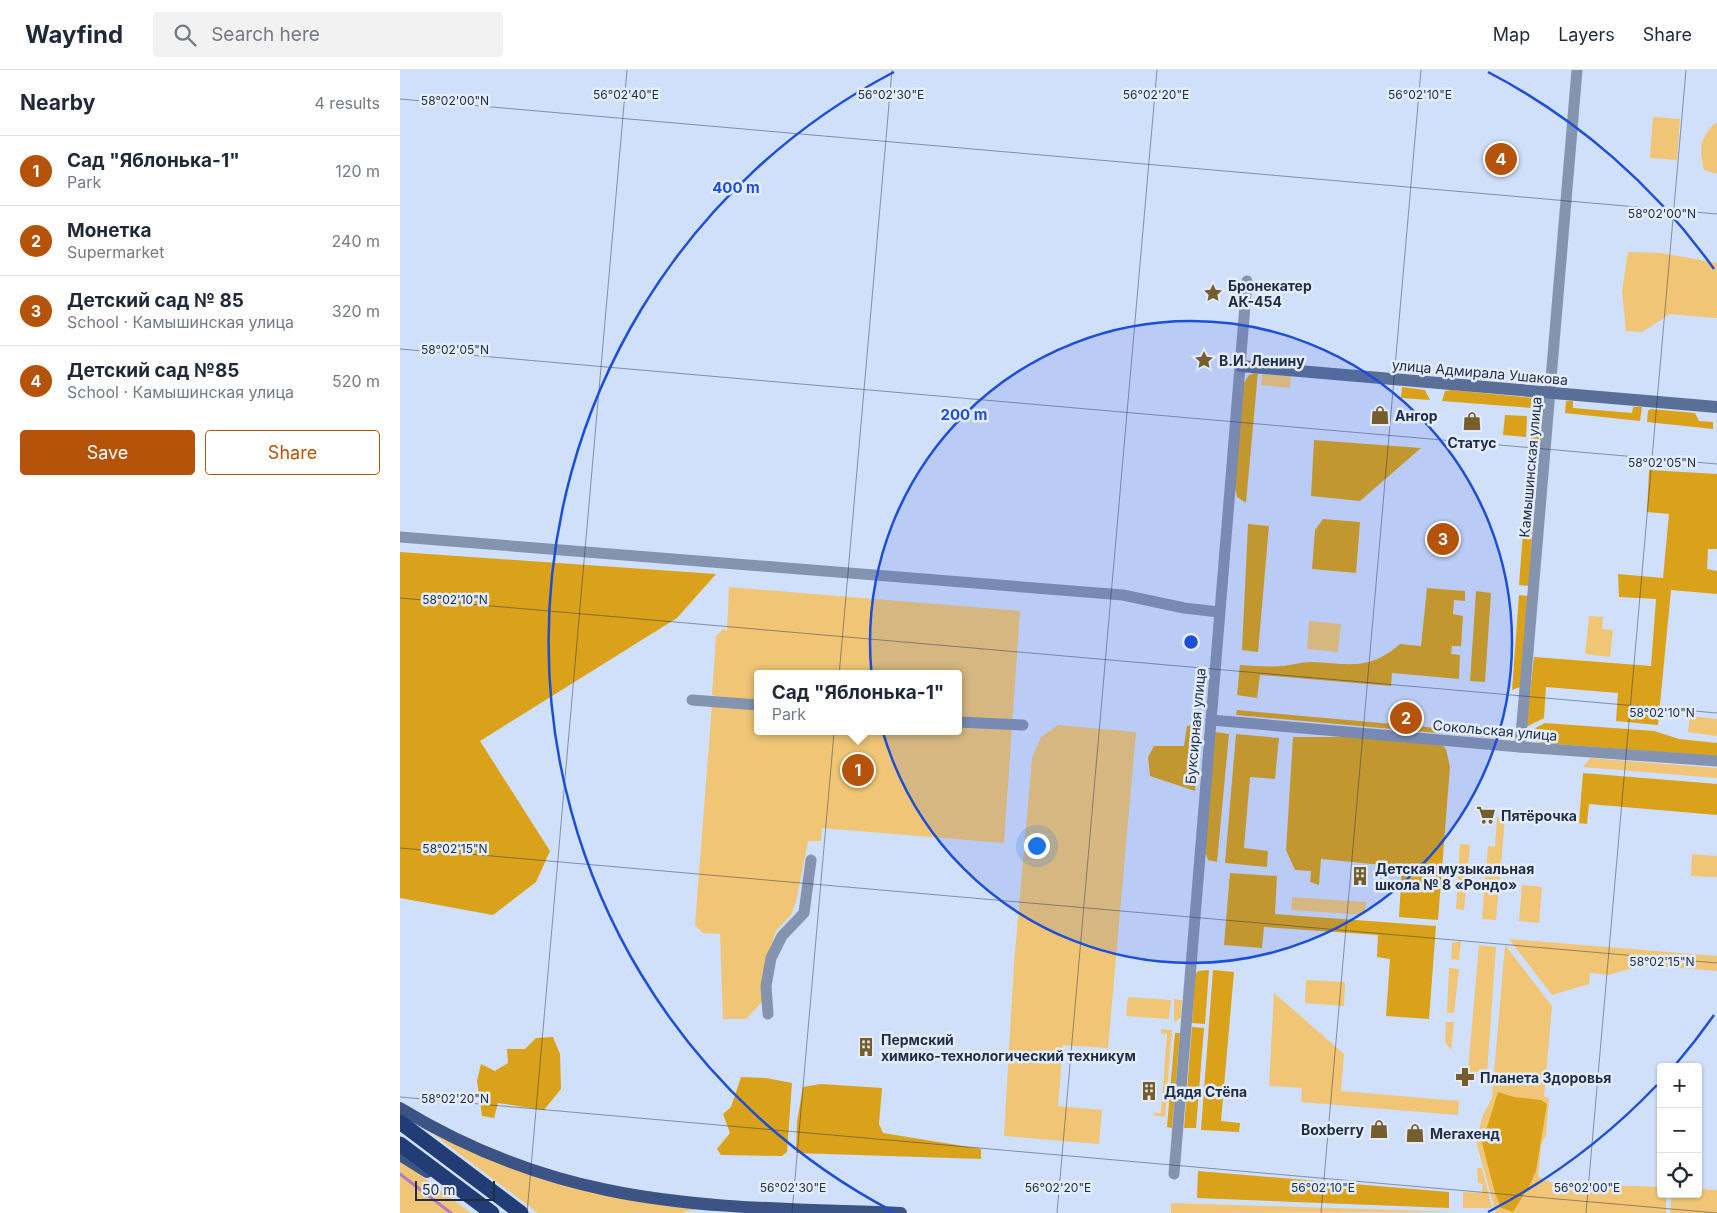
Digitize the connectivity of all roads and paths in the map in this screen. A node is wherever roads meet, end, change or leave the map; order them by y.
1 (1577, 70) edge
2 (1247, 281) dead end
3 (1240, 366) junction
4 (1551, 394) junction
5 (1717, 407) edge
6 (400, 537) edge
7 (1219, 612) junction
8 (692, 700) dead end
9 (754, 705) edge
10 (1211, 720) junction
11 (962, 722) edge
12 (1023, 725) dead end
13 (1520, 747) junction
14 (1717, 761) edge
15 (811, 860) dead end
16 (768, 1014) dead end
17 (400, 1108) edge
18 (400, 1122) edge
19 (400, 1144) edge
20 (400, 1155) edge
21 (1174, 1174) dead end
22 (492, 1213) edge
23 (521, 1213) edge
24 (901, 1213) edge

1 - 4 street, Камышинская улица
2 - 3 street, Буксирная улица
3 - 4 street, улица Адмирала Ушакова
3 - 7 street, Буксирная улица
4 - 5 street, улица Адмирала Ушакова
4 - 13 street, Камышинская улица
6 - 7 street
7 - 10 street, Буксирная улица
8 - 9 street
10 - 13 street, Сокольская улица
10 - 21 street, Буксирная улица
11 - 12 street
13 - 14 street, Сокольская улица
15 - 16 street
17 - 24 main road
18 - 23 highway
19 - 22 highway
20 - 22 main road

